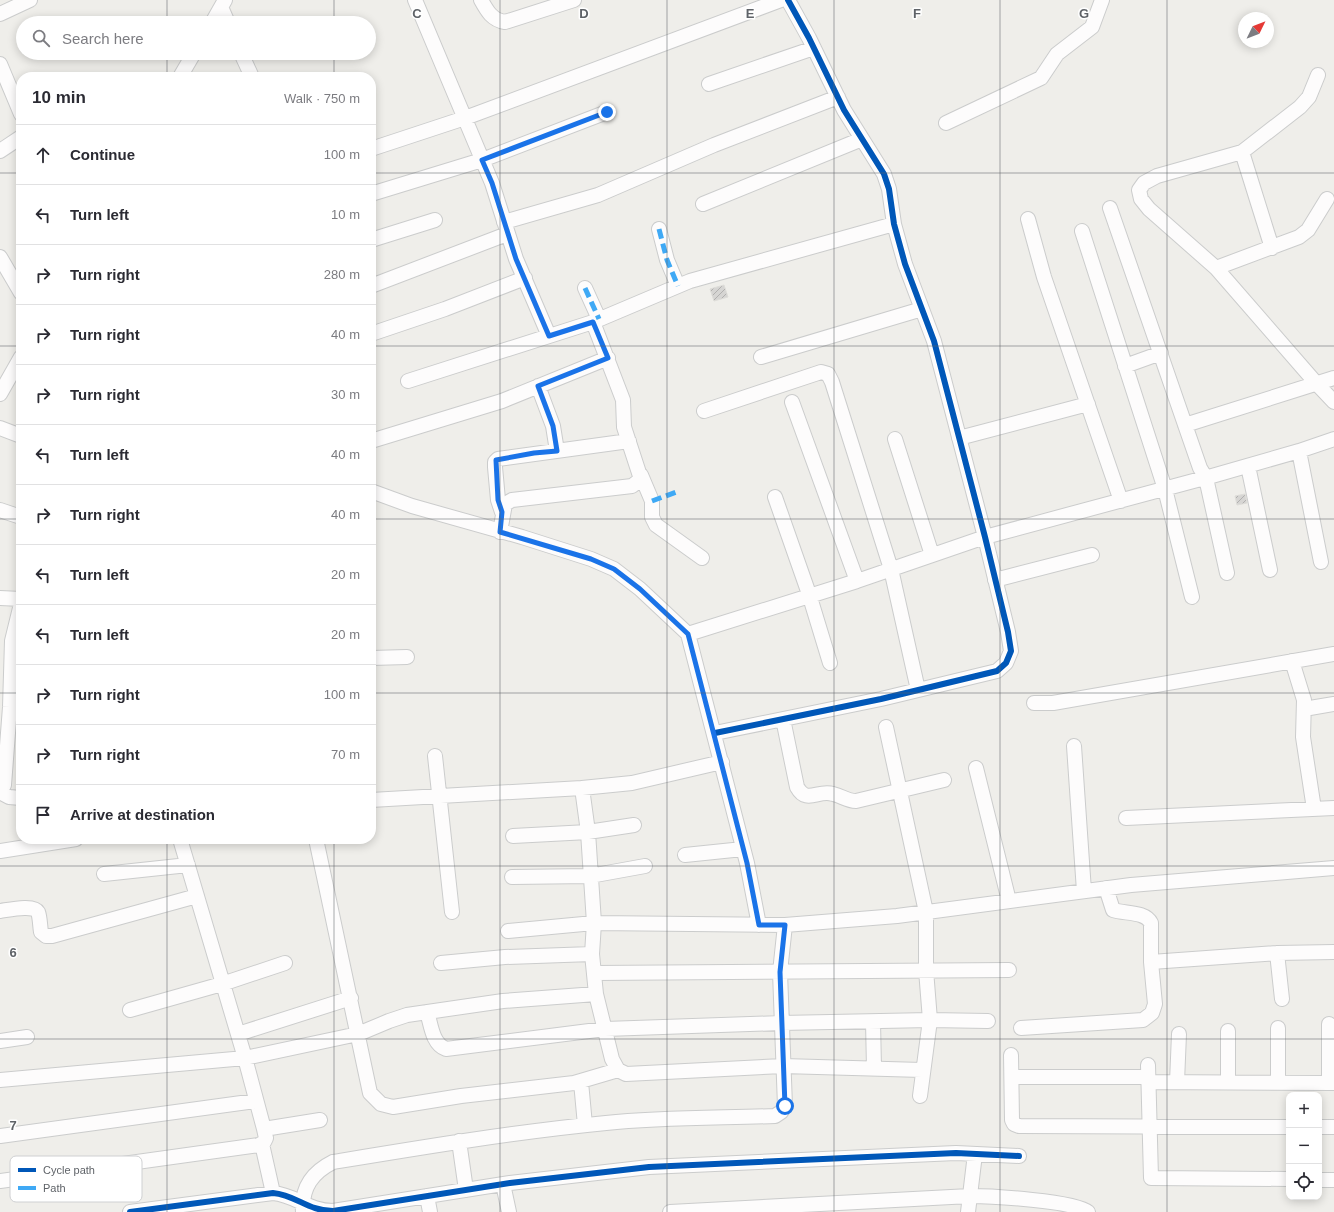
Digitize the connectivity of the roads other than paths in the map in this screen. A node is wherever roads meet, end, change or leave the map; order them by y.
1 (30, 0) edge
2 (415, 0) edge
3 (481, 0) edge
4 (574, 0) edge
5 (781, 0) edge
6 (788, 0) edge
7 (1102, 0) edge
8 (223, 3) edge
9 (0, 14) edge
10 (216, 16) edge
11 (226, 16) edge
12 (814, 48) junction
13 (190, 60) edge
14 (245, 60) edge
15 (0, 64) edge
16 (183, 72) edge
17 (250, 72) edge
18 (1318, 75) dead end
19 (709, 84) dead end
20 (838, 97) junction
21 (16, 102) edge
22 (607, 112) dead end
23 (465, 118) junction
24 (946, 123) dead end
25 (862, 139) junction
26 (16, 140) edge
27 (376, 148) edge
28 (0, 150) edge
29 (1242, 152) junction
30 (482, 160) junction
31 (376, 192) edge
32 (1328, 199) dead end
33 (703, 204) dead end
34 (1110, 208) dead end
35 (1028, 219) dead end
36 (435, 220) dead end
37 (894, 224) junction
38 (506, 228) junction
39 (659, 229) dead end
40 (1082, 231) dead end
41 (376, 238) edge
42 (1272, 248) junction
43 (0, 257) edge
44 (1216, 268) junction
45 (4, 274) edge
46 (525, 278) junction
47 (376, 284) edge
48 (678, 286) junction
49 (16, 287) edge
50 (586, 288) dead end
51 (922, 309) junction
52 (596, 321) junction
53 (376, 332) edge
54 (549, 336) junction
55 (1161, 353) junction
56 (761, 357) dead end
57 (608, 358) junction
58 (16, 366) edge
59 (1125, 366) junction
60 (1334, 378) edge
61 (408, 381) dead end
62 (1316, 383) junction
63 (538, 386) junction
64 (0, 394) edge
65 (792, 402) dead end
66 (1334, 402) edge
67 (1088, 404) junction
68 (704, 411) dead end
69 (1185, 425) junction
70 (0, 428) edge
71 (16, 434) edge
72 (959, 438) junction
73 (376, 439) edge
74 (895, 439) dead end
75 (1334, 439) edge
76 (629, 441) junction
77 (557, 451) junction
78 (1299, 451) junction
79 (1248, 466) junction
80 (640, 475) junction
81 (1206, 478) junction
82 (1165, 489) junction
83 (376, 493) edge
84 (775, 497) dead end
85 (1121, 501) junction
86 (0, 510) edge
87 (502, 512) junction
88 (16, 515) edge
89 (500, 532) junction
90 (985, 537) junction
91 (932, 555) junction
92 (1092, 555) dead end
93 (702, 558) dead end
94 (1322, 562) dead end
95 (891, 569) junction
96 (1270, 570) dead end
97 (1227, 573) dead end
98 (995, 580) junction
99 (857, 581) junction
100 (809, 594) junction
101 (1192, 597) dead end
102 (0, 598) edge
103 (16, 599) edge
104 (16, 625) edge
105 (688, 634) junction
106 (1334, 654) edge
107 (407, 657) dead end
108 (376, 658) edge
109 (1292, 661) junction
110 (830, 663) dead end
111 (918, 690) junction
112 (1034, 703) dead end
113 (1334, 704) edge
114 (1304, 709) junction
115 (782, 719) junction
116 (886, 727) dead end
117 (715, 733) junction
118 (1074, 746) dead end
119 (435, 756) dead end
120 (722, 762) junction
121 (976, 768) dead end
122 (944, 780) dead end
123 (582, 788) junction
124 (900, 791) junction
125 (0, 792) edge
126 (439, 797) junction
127 (16, 798) edge
128 (376, 800) edge
129 (1334, 808) edge
130 (1314, 809) junction
131 (1126, 818) dead end
132 (634, 825) dead end
133 (588, 832) junction
134 (513, 836) dead end
135 (44, 844) edge
136 (182, 844) edge
137 (317, 844) edge
138 (743, 849) junction
139 (0, 851) edge
140 (684, 855) dead end
141 (188, 865) junction
142 (645, 866) dead end
143 (1334, 868) edge
144 (104, 874) dead end
145 (590, 876) junction
146 (512, 877) dead end
147 (1106, 888) junction
148 (1084, 892) junction
149 (197, 896) junction
150 (1009, 901) junction
151 (0, 911) edge
152 (452, 912) dead end
153 (926, 912) junction
154 (594, 923) junction
155 (759, 925) junction
156 (785, 925) junction
157 (508, 931) dead end
158 (1334, 952) edge
159 (592, 954) junction
160 (1277, 954) junction
161 (1151, 962) junction
162 (285, 963) dead end
163 (441, 963) dead end
164 (926, 970) junction
165 (1009, 970) dead end
166 (780, 972) junction
167 (595, 973) junction
168 (222, 984) junction
169 (596, 994) junction
170 (351, 998) junction
171 (1282, 999) dead end
172 (130, 1010) dead end
173 (427, 1012) junction
174 (930, 1020) junction
175 (988, 1021) dead end
176 (872, 1022) junction
177 (781, 1023) junction
178 (1329, 1024) dead end
179 (1021, 1028) dead end
180 (1278, 1028) dead end
181 (605, 1029) junction
182 (1228, 1031) dead end
183 (238, 1034) junction
184 (358, 1034) junction
185 (1179, 1034) dead end
186 (27, 1038) dead end
187 (0, 1041) edge
188 (1012, 1055) dead end
189 (245, 1058) junction
190 (783, 1066) junction
191 (874, 1068) junction
192 (618, 1070) junction
193 (922, 1070) junction
194 (1148, 1074) junction
195 (1012, 1077) junction
196 (0, 1080) edge
197 (581, 1082) junction
198 (1177, 1082) junction
199 (1228, 1082) junction
200 (1278, 1083) junction
201 (1332, 1083) edge
202 (920, 1096) dead end
203 (256, 1101) junction
204 (320, 1120) dead end
205 (585, 1125) junction
206 (1149, 1127) junction
207 (1286, 1127) edge
208 (1322, 1127) edge
209 (1334, 1127) edge
210 (264, 1129) junction
211 (0, 1136) edge
212 (459, 1141) junction
213 (262, 1144) junction
214 (975, 1154) junction
215 (1019, 1156) dead end
216 (142, 1161) edge
217 (1286, 1179) edge
218 (10, 1180) edge
219 (1322, 1180) edge
220 (1334, 1180) edge
221 (0, 1181) edge
222 (503, 1184) junction
223 (466, 1190) junction
224 (273, 1193) junction
225 (427, 1196) junction
226 (970, 1196) junction
227 (213, 1207) edge
228 (303, 1208) edge
229 (382, 1208) edge
230 (170, 1210) edge
231 (130, 1212) edge
232 (430, 1212) edge
233 (509, 1212) edge
234 (670, 1212) edge
235 (968, 1212) edge
236 (1088, 1212) edge

1 - 9 street
2 - 23 street
3 - 4 street
5 - 23 street
6 - 12 street
7 - 24 street
8 - 10 street
8 - 11 street
12 - 19 street
12 - 20 street
13 - 16 street
14 - 17 street
15 - 21 street
18 - 29 street
20 - 25 street
20 - 38 street
22 - 30 street
23 - 27 street
23 - 30 street
25 - 33 street
25 - 37 street
26 - 28 street
29 - 42 street
29 - 44 street
30 - 31 street
30 - 38 street
32 - 42 street
34 - 55 street
35 - 67 street
36 - 41 street
37 - 48 street
37 - 51 street
38 - 46 street
38 - 47 street
39 - 48 street
40 - 59 street
42 - 44 street
43 - 45 street
44 - 62 street
45 - 49 street
46 - 53 street
46 - 54 street
48 - 52 street
50 - 52 street
51 - 56 street
51 - 72 street
52 - 54 street
52 - 57 street
54 - 61 street
55 - 59 street
55 - 69 street
57 - 63 street
57 - 76 street
58 - 64 street
59 - 82 street
60 - 62 street
62 - 66 street
62 - 69 street
63 - 73 street
63 - 77 street
65 - 99 street
67 - 72 street
67 - 85 street
68 - 95 street
69 - 81 street
70 - 71 street
72 - 90 street
74 - 91 street
75 - 78 street
76 - 77 street
76 - 80 street
77 - 87 street
78 - 79 street
78 - 94 street
79 - 81 street
79 - 96 street
80 - 87 street
80 - 93 street
81 - 82 street
81 - 97 street
82 - 85 street
82 - 101 street
83 - 89 street
84 - 100 street
85 - 90 street
86 - 88 street
87 - 89 street
89 - 105 street
90 - 91 street
90 - 98 street
91 - 95 street
92 - 98 street
95 - 99 street
95 - 111 street
98 - 111 street
99 - 100 street
100 - 105 street
100 - 110 street
102 - 103 street
104 - 125 street
105 - 117 street
106 - 109 street
107 - 108 street
109 - 112 street
109 - 114 street
111 - 115 street
113 - 114 street
114 - 130 street
115 - 117 street
115 - 124 street
116 - 124 street
117 - 120 street
118 - 148 street
119 - 126 street
120 - 123 street
120 - 138 street
121 - 150 street
122 - 124 street
123 - 126 street
123 - 133 street
124 - 153 street
125 - 127 street
126 - 128 street
126 - 152 street
129 - 130 street
130 - 131 street
132 - 133 street
133 - 134 street
133 - 145 street
135 - 139 street
136 - 141 street
137 - 170 street
138 - 140 street
138 - 155 street
141 - 144 street
141 - 149 street
142 - 145 street
143 - 147 street
145 - 146 street
145 - 154 street
147 - 148 street
147 - 161 street
148 - 150 street
149 - 151 street
149 - 168 street
150 - 153 street
153 - 156 street
153 - 164 street
154 - 155 street
154 - 157 street
154 - 159 street
155 - 156 street
156 - 166 street
158 - 160 street
159 - 163 street
159 - 167 street
160 - 161 street
160 - 171 street
161 - 179 street
162 - 168 street
164 - 165 street
164 - 166 street
164 - 174 street
166 - 167 street
166 - 177 street
167 - 169 street
168 - 172 street
168 - 183 street
169 - 173 street
169 - 181 street
170 - 183 street
170 - 184 street
173 - 181 street
173 - 184 street
174 - 175 street
174 - 176 street
174 - 193 street
176 - 177 street
176 - 191 street
177 - 181 street
177 - 190 street
178 - 201 street
180 - 200 street
181 - 192 street
182 - 199 street
183 - 189 street
184 - 189 street
184 - 197 street
185 - 198 street
186 - 187 street
188 - 195 street
189 - 196 street
189 - 203 street
190 - 191 street
190 - 192 street
190 - 205 street
191 - 193 street
192 - 197 street
193 - 202 street
194 - 195 street
194 - 198 street
194 - 206 street
195 - 206 street
197 - 205 street
198 - 199 street
199 - 200 street
200 - 201 street
203 - 210 street
203 - 211 street
204 - 210 street
205 - 212 street
206 - 207 street
206 - 217 street
208 - 209 street
210 - 213 street
212 - 223 street
212 - 228 street
213 - 216 street
213 - 224 street
214 - 215 street
214 - 222 street
214 - 226 street
218 - 221 street
219 - 220 street
222 - 223 street
222 - 233 street
223 - 225 street
224 - 227 street
224 - 228 street
225 - 229 street
225 - 232 street
226 - 234 street
226 - 235 street
226 - 236 street
227 - 230 street
228 - 229 street
230 - 231 street

